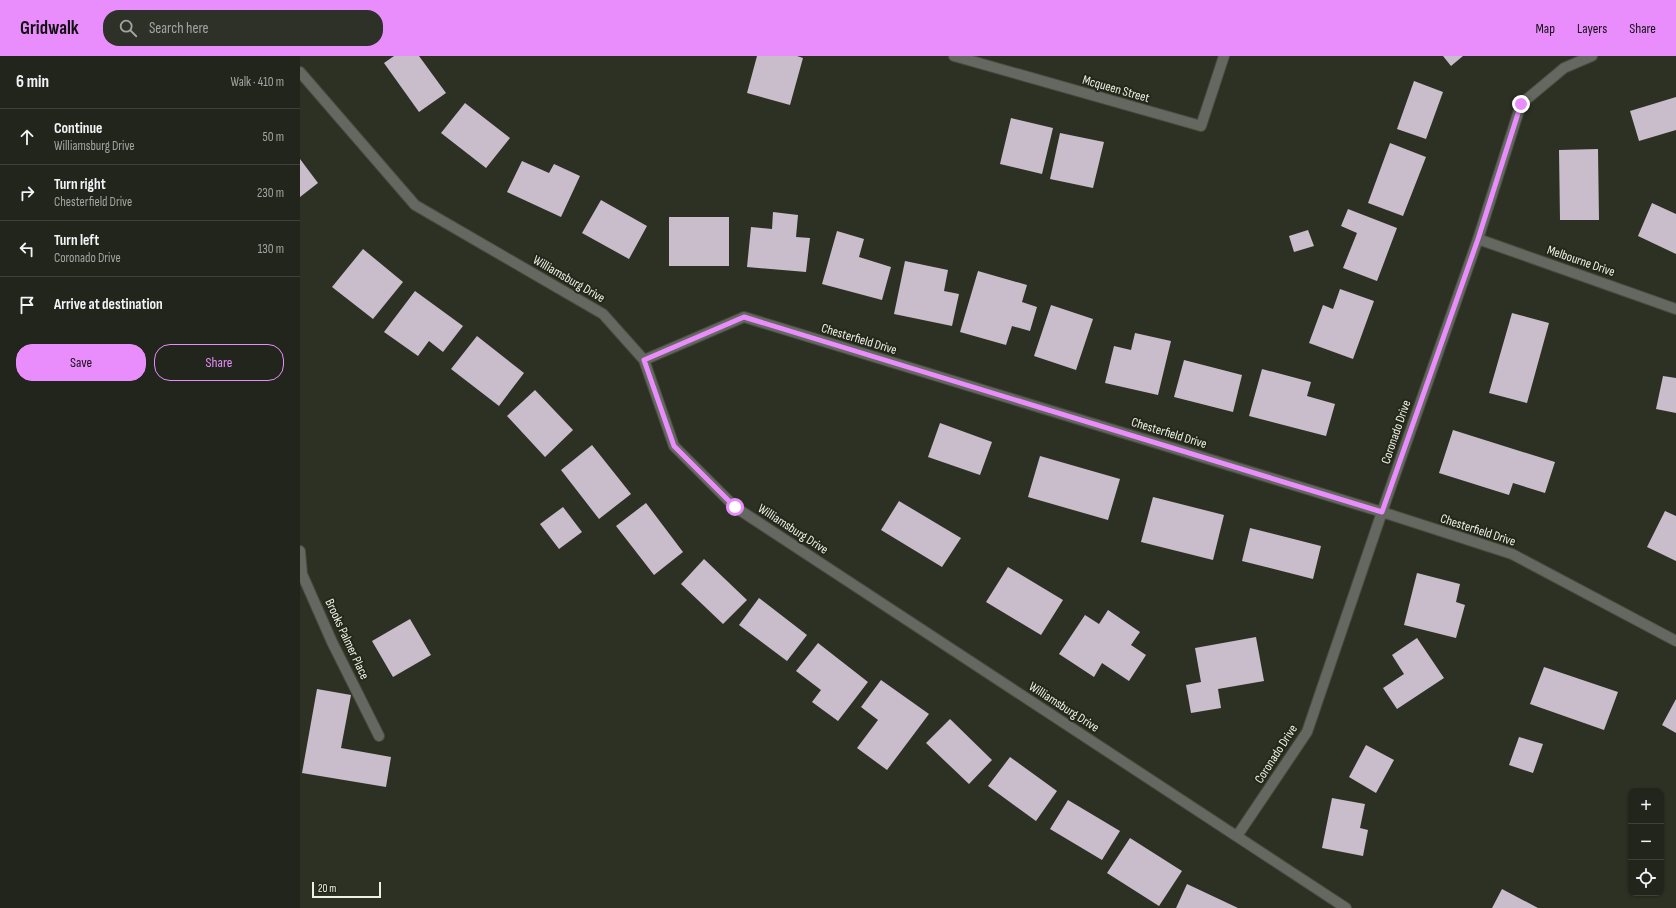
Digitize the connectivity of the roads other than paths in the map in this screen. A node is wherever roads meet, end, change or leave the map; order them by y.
1 (954, 56) edge
2 (1224, 56) edge
3 (1592, 56) edge
4 (300, 72) edge
5 (1478, 239) junction
6 (1676, 309) edge
7 (644, 360) junction
8 (1382, 512) junction
9 (300, 551) edge
10 (1676, 641) edge
11 (379, 736) dead end
12 (1237, 836) junction
13 (1346, 908) edge

1 - 2 street, Mcqueen Street
3 - 5 street, Coronado Drive
4 - 7 street, Williamsburg Drive
5 - 6 street, Melbourne Drive
5 - 8 street, Coronado Drive
7 - 8 street, Chesterfield Drive
7 - 12 street, Williamsburg Drive
8 - 10 street, Chesterfield Drive
8 - 12 street, Coronado Drive
9 - 11 street, Brooks Palmer Place
12 - 13 street, Williamsburg Drive

